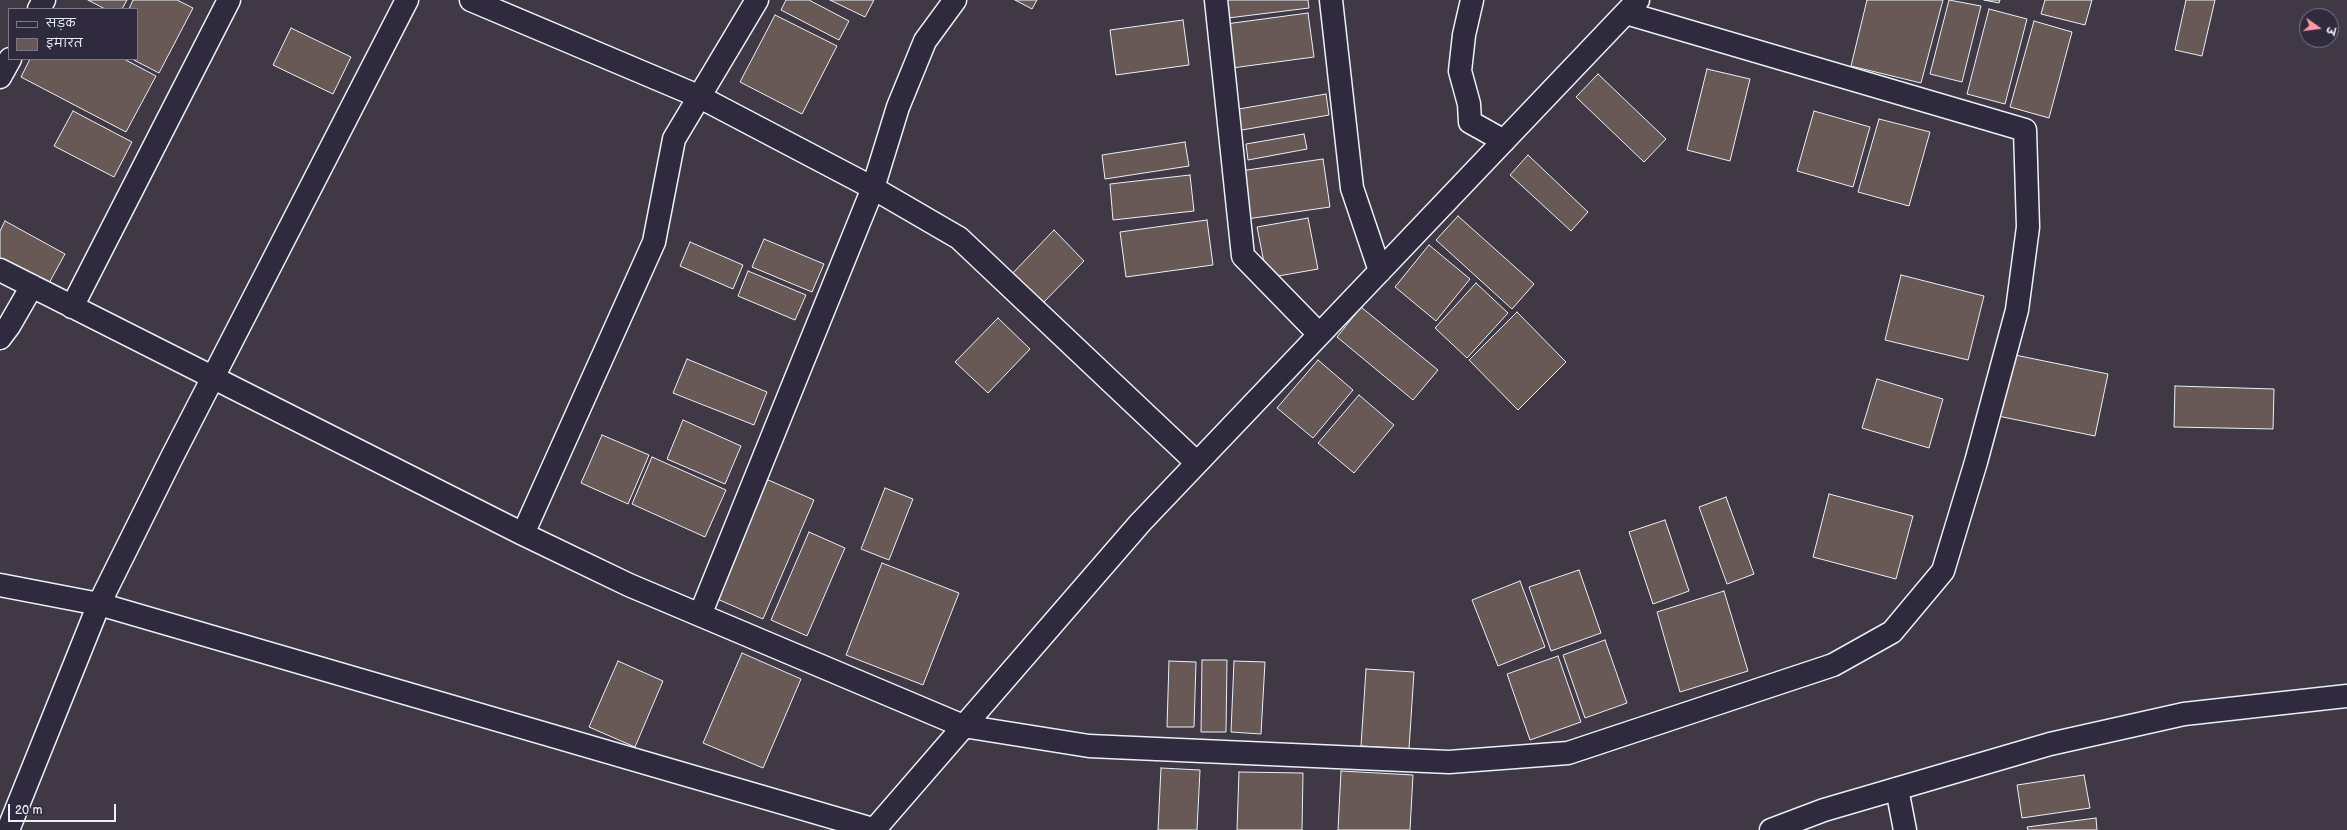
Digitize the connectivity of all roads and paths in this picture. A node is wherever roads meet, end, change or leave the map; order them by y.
1 (229, 0) edge
2 (407, 0) edge
3 (471, 0) edge
4 (757, 0) edge
5 (955, 0) edge
6 (1216, 0) edge
7 (1332, 0) edge
8 (1472, 0) edge
9 (1632, 7) edge
10 (9, 60) edge
11 (0, 76) edge
12 (698, 96) junction
13 (1504, 141) junction
14 (873, 188) junction
15 (0, 270) edge
16 (1380, 271) junction
17 (32, 286) junction
18 (72, 307) junction
19 (1319, 334) junction
20 (0, 338) edge
21 (212, 379) junction
22 (1197, 463) junction
23 (523, 534) junction
24 (0, 585) edge
25 (99, 604) junction
26 (700, 615) junction
27 (2347, 696) edge
28 (963, 726) junction
29 (1897, 789) junction
30 (8, 830) edge
31 (874, 830) edge
32 (1771, 830) edge
33 (1906, 830) edge

1 - 18 street
2 - 21 street
3 - 12 street
4 - 12 street
5 - 14 street
6 - 19 street
7 - 16 street
8 - 13 street
9 - 13 street
9 - 28 street
10 - 11 street
12 - 14 street
12 - 23 street
13 - 16 street
14 - 22 street
14 - 26 street
15 - 17 street
16 - 19 street
17 - 18 street
17 - 20 street
18 - 21 street
19 - 22 street
21 - 23 street
21 - 25 street
22 - 28 street
23 - 26 street
24 - 25 street
25 - 30 street
25 - 31 street
26 - 28 street
27 - 29 street
28 - 31 street
29 - 32 street
29 - 33 street

